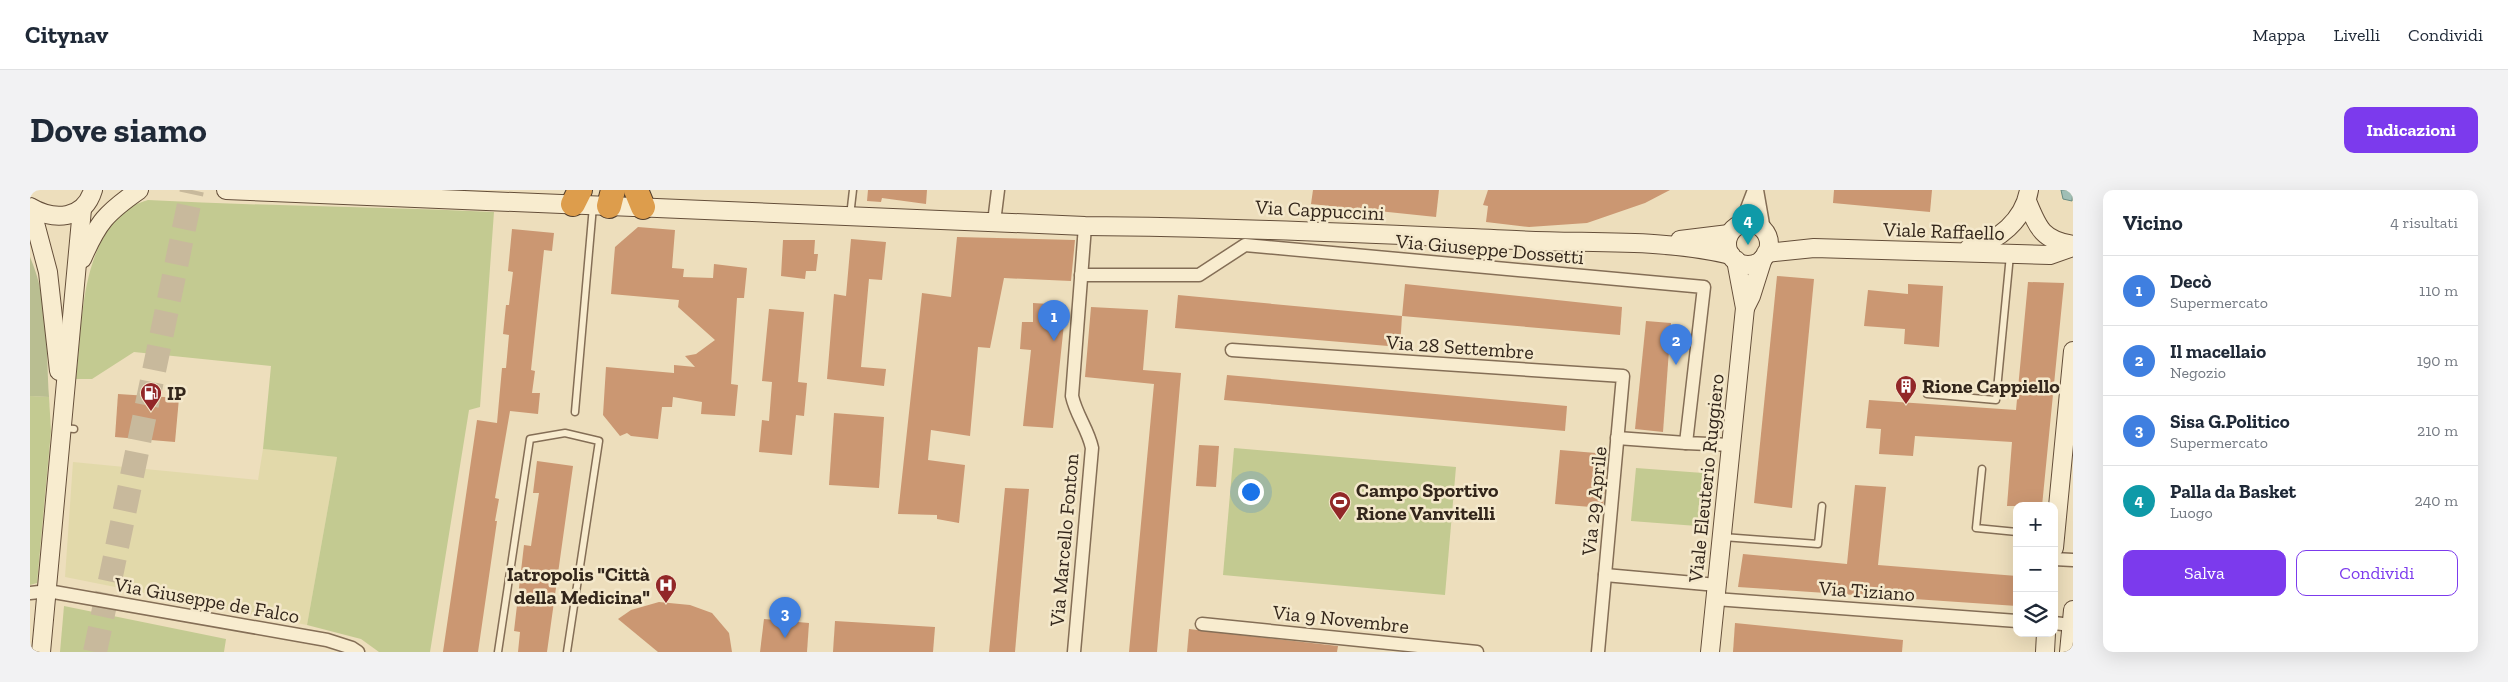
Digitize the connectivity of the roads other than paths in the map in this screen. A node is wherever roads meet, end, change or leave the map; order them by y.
1 (131, 190) edge
2 (139, 190) edge
3 (226, 190) edge
4 (853, 190) edge
5 (998, 190) edge
6 (1755, 190) edge
7 (272, 191) edge
8 (2028, 196) edge
9 (594, 199) edge
10 (640, 199) edge
11 (88, 200) edge
12 (31, 207) edge
13 (850, 216) junction
14 (994, 222) junction
15 (1086, 226) junction
16 (1732, 231) junction
17 (1765, 232) junction
18 (1663, 244) junction
19 (2073, 246) edge
20 (1814, 248) junction
21 (1944, 253) junction
22 (2010, 254) junction
23 (1764, 256) junction
24 (1733, 258) junction
25 (1081, 275) junction
26 (76, 276) junction
27 (1745, 308) junction
28 (1232, 350) dead end
29 (2073, 351) edge
30 (1927, 394) dead end
31 (64, 409) junction
32 (576, 412) dead end
33 (1617, 438) junction
34 (1686, 442) junction
35 (1731, 445) junction
36 (1982, 469) dead end
37 (1822, 506) dead end
38 (2058, 508) edge
39 (2013, 532) edge
40 (1722, 537) junction
41 (2058, 559) edge
42 (2073, 560) edge
43 (1605, 575) junction
44 (48, 590) junction
45 (30, 592) edge
46 (1716, 592) junction
47 (2013, 620) edge
48 (2066, 620) edge
49 (1202, 624) dead end
50 (2046, 637) edge
51 (41, 652) edge
52 (358, 652) edge
53 (498, 652) edge
54 (567, 652) edge
55 (1074, 652) edge
56 (1477, 652) edge
57 (1598, 652) edge
58 (1710, 652) edge
59 (2044, 652) edge
60 (2069, 652) edge

1 - 11 street
2 - 26 street
3 - 7 street, Via Cappuccini
4 - 13 lane
5 - 14 street
6 - 16 street
6 - 17 street
7 - 9 street, Via Cappuccini
8 - 19 street
8 - 21 street
9 - 10 street, Via Cappuccini
9 - 32 lane
10 - 13 street, Via Cappuccini
11 - 12 street
11 - 26 street
12 - 31 street
13 - 14 street, Via Cappuccini
14 - 15 street, Via Cappuccini
15 - 18 street, Via Cappuccini
15 - 25 street, Via Marcello Fonton
16 - 17 street
16 - 18 street, Via Cappuccini
16 - 24 street
17 - 20 street, Viale Raffaello
17 - 23 street
18 - 24 street, Via Cappuccini
19 - 22 street, Viale Raffaello
20 - 21 street, Viale Raffaello
20 - 23 street, Viale Raffaello
21 - 22 street, Viale Raffaello
22 - 30 lane
23 - 24 street
23 - 27 street, Viale Eleuterio Ruggiero
24 - 27 street, Viale Eleuterio Ruggiero
25 - 34 street, Via Giuseppe Dossetti
25 - 55 street, Via Marcello Fonton
26 - 31 street
27 - 35 street, Viale Eleuterio Ruggiero
28 - 33 street, Via 28 Settembre
29 - 38 street
31 - 44 street
33 - 34 street, Via 29 Aprile
33 - 43 street, Via 29 Aprile
34 - 35 street
35 - 40 street, Viale Eleuterio Ruggiero
36 - 39 lane
37 - 40 lane
40 - 46 street, Viale Eleuterio Ruggiero
41 - 42 street
43 - 46 street, Via 29 Aprile
43 - 57 street, Via 29 Aprile
44 - 45 street, Via Giuseppe de Falco
44 - 51 street
44 - 52 street, Via Giuseppe de Falco
46 - 47 street, Via Tiziano
46 - 58 street, Viale Eleuterio Ruggiero
48 - 60 street
49 - 56 street, Via 9 Novembre
50 - 59 street
53 - 54 lane

